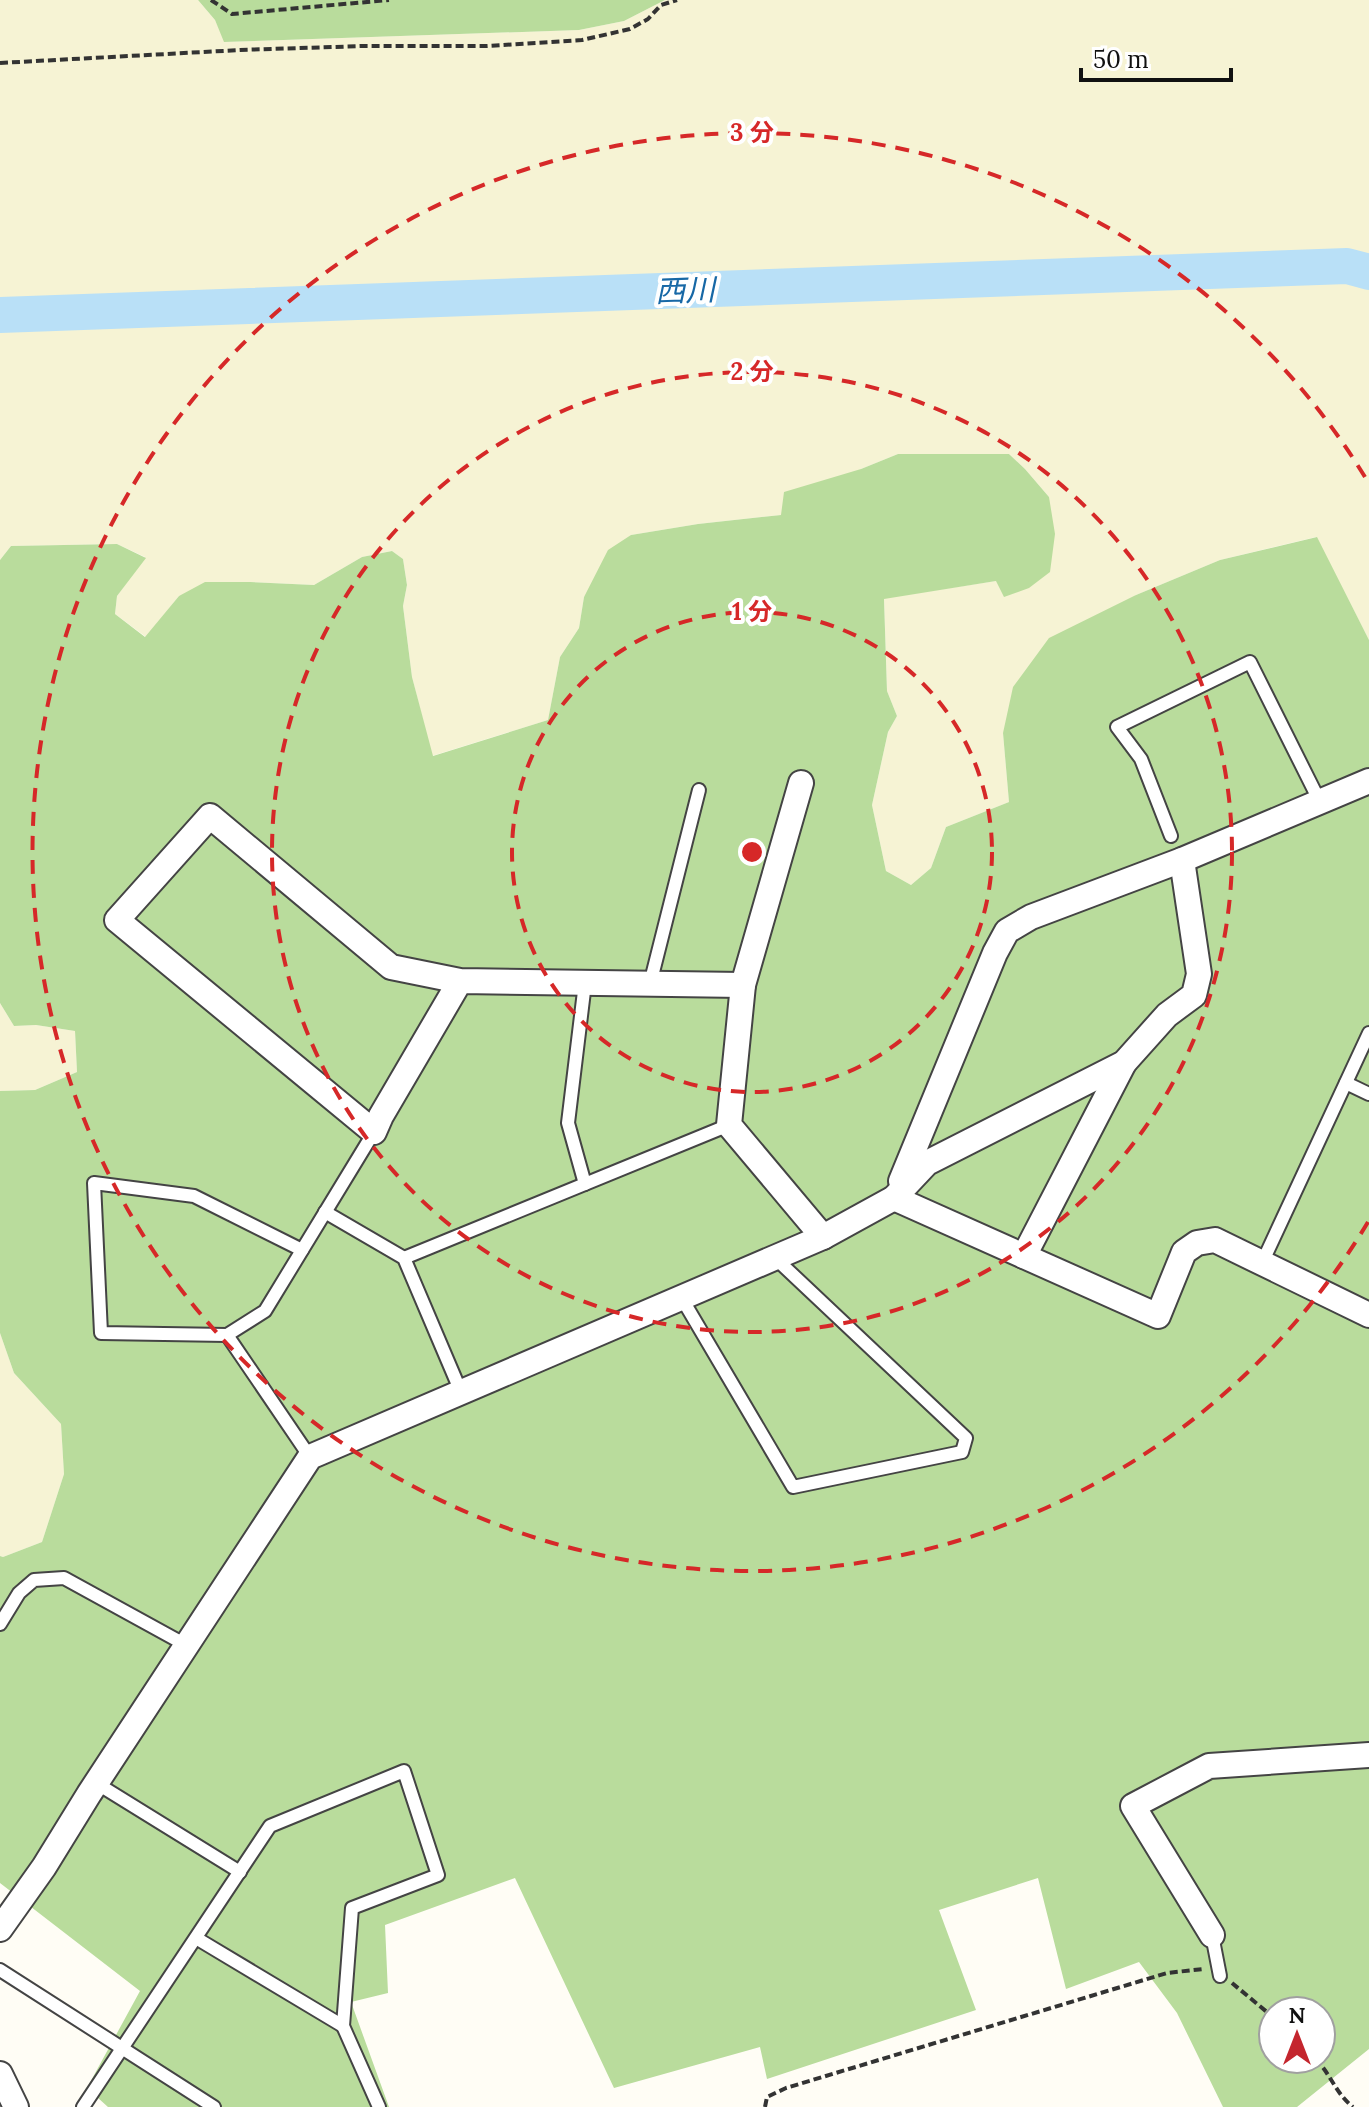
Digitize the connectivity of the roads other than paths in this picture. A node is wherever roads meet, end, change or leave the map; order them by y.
1 (1369, 781) edge
2 (801, 783) dead end
3 (699, 790) dead end
4 (1320, 802) junction
5 (1171, 836) dead end
6 (1182, 860) junction
7 (460, 981) junction
8 (585, 983) junction
9 (650, 984) junction
10 (743, 985) junction
11 (1369, 1033) edge
12 (1124, 1063) junction
13 (1346, 1083) junction
14 (1369, 1094) edge
15 (729, 1125) junction
16 (374, 1132) junction
17 (585, 1184) junction
18 (894, 1198) junction
19 (325, 1212) junction
20 (823, 1237) junction
21 (302, 1250) junction
22 (1024, 1256) junction
23 (774, 1257) junction
24 (404, 1258) junction
25 (1262, 1263) junction
26 (681, 1297) junction
27 (1369, 1315) edge
28 (227, 1335) junction
29 (461, 1392) junction
30 (310, 1457) junction
31 (0, 1624) edge
32 (186, 1645) junction
33 (1369, 1755) edge
34 (96, 1783) junction
35 (240, 1872) junction
36 (0, 1929) edge
37 (1212, 1935) joint
38 (196, 1938) junction
39 (0, 1970) edge
40 (1220, 1976) road end
41 (343, 2026) junction
42 (123, 2047) junction
43 (0, 2074) edge
44 (16, 2107) edge
45 (83, 2107) edge
46 (214, 2107) edge
47 (379, 2107) edge

1 - 4 street
2 - 10 street
3 - 9 lane
4 - 5 lane
4 - 6 street
6 - 12 street
6 - 18 street
7 - 8 street
7 - 16 street
7 - 16 street
8 - 9 street
8 - 17 lane
9 - 10 street
10 - 15 street
11 - 13 lane
12 - 18 street
12 - 22 street
13 - 14 lane
13 - 25 lane
15 - 17 lane
15 - 20 street
16 - 19 lane
17 - 24 lane
18 - 20 street
18 - 22 street
19 - 21 lane
19 - 24 lane
20 - 23 street
21 - 28 lane
21 - 28 lane
22 - 25 street
23 - 26 street
23 - 26 lane
24 - 29 lane
25 - 27 street
26 - 29 street
28 - 30 lane
29 - 30 street
30 - 32 street
31 - 32 lane
32 - 34 street
33 - 37 street
34 - 35 lane
34 - 36 street
35 - 38 lane
35 - 41 lane
37 - 40 lane
38 - 41 lane
38 - 42 lane
39 - 42 lane
41 - 47 lane
42 - 45 lane
42 - 46 lane
43 - 44 street

